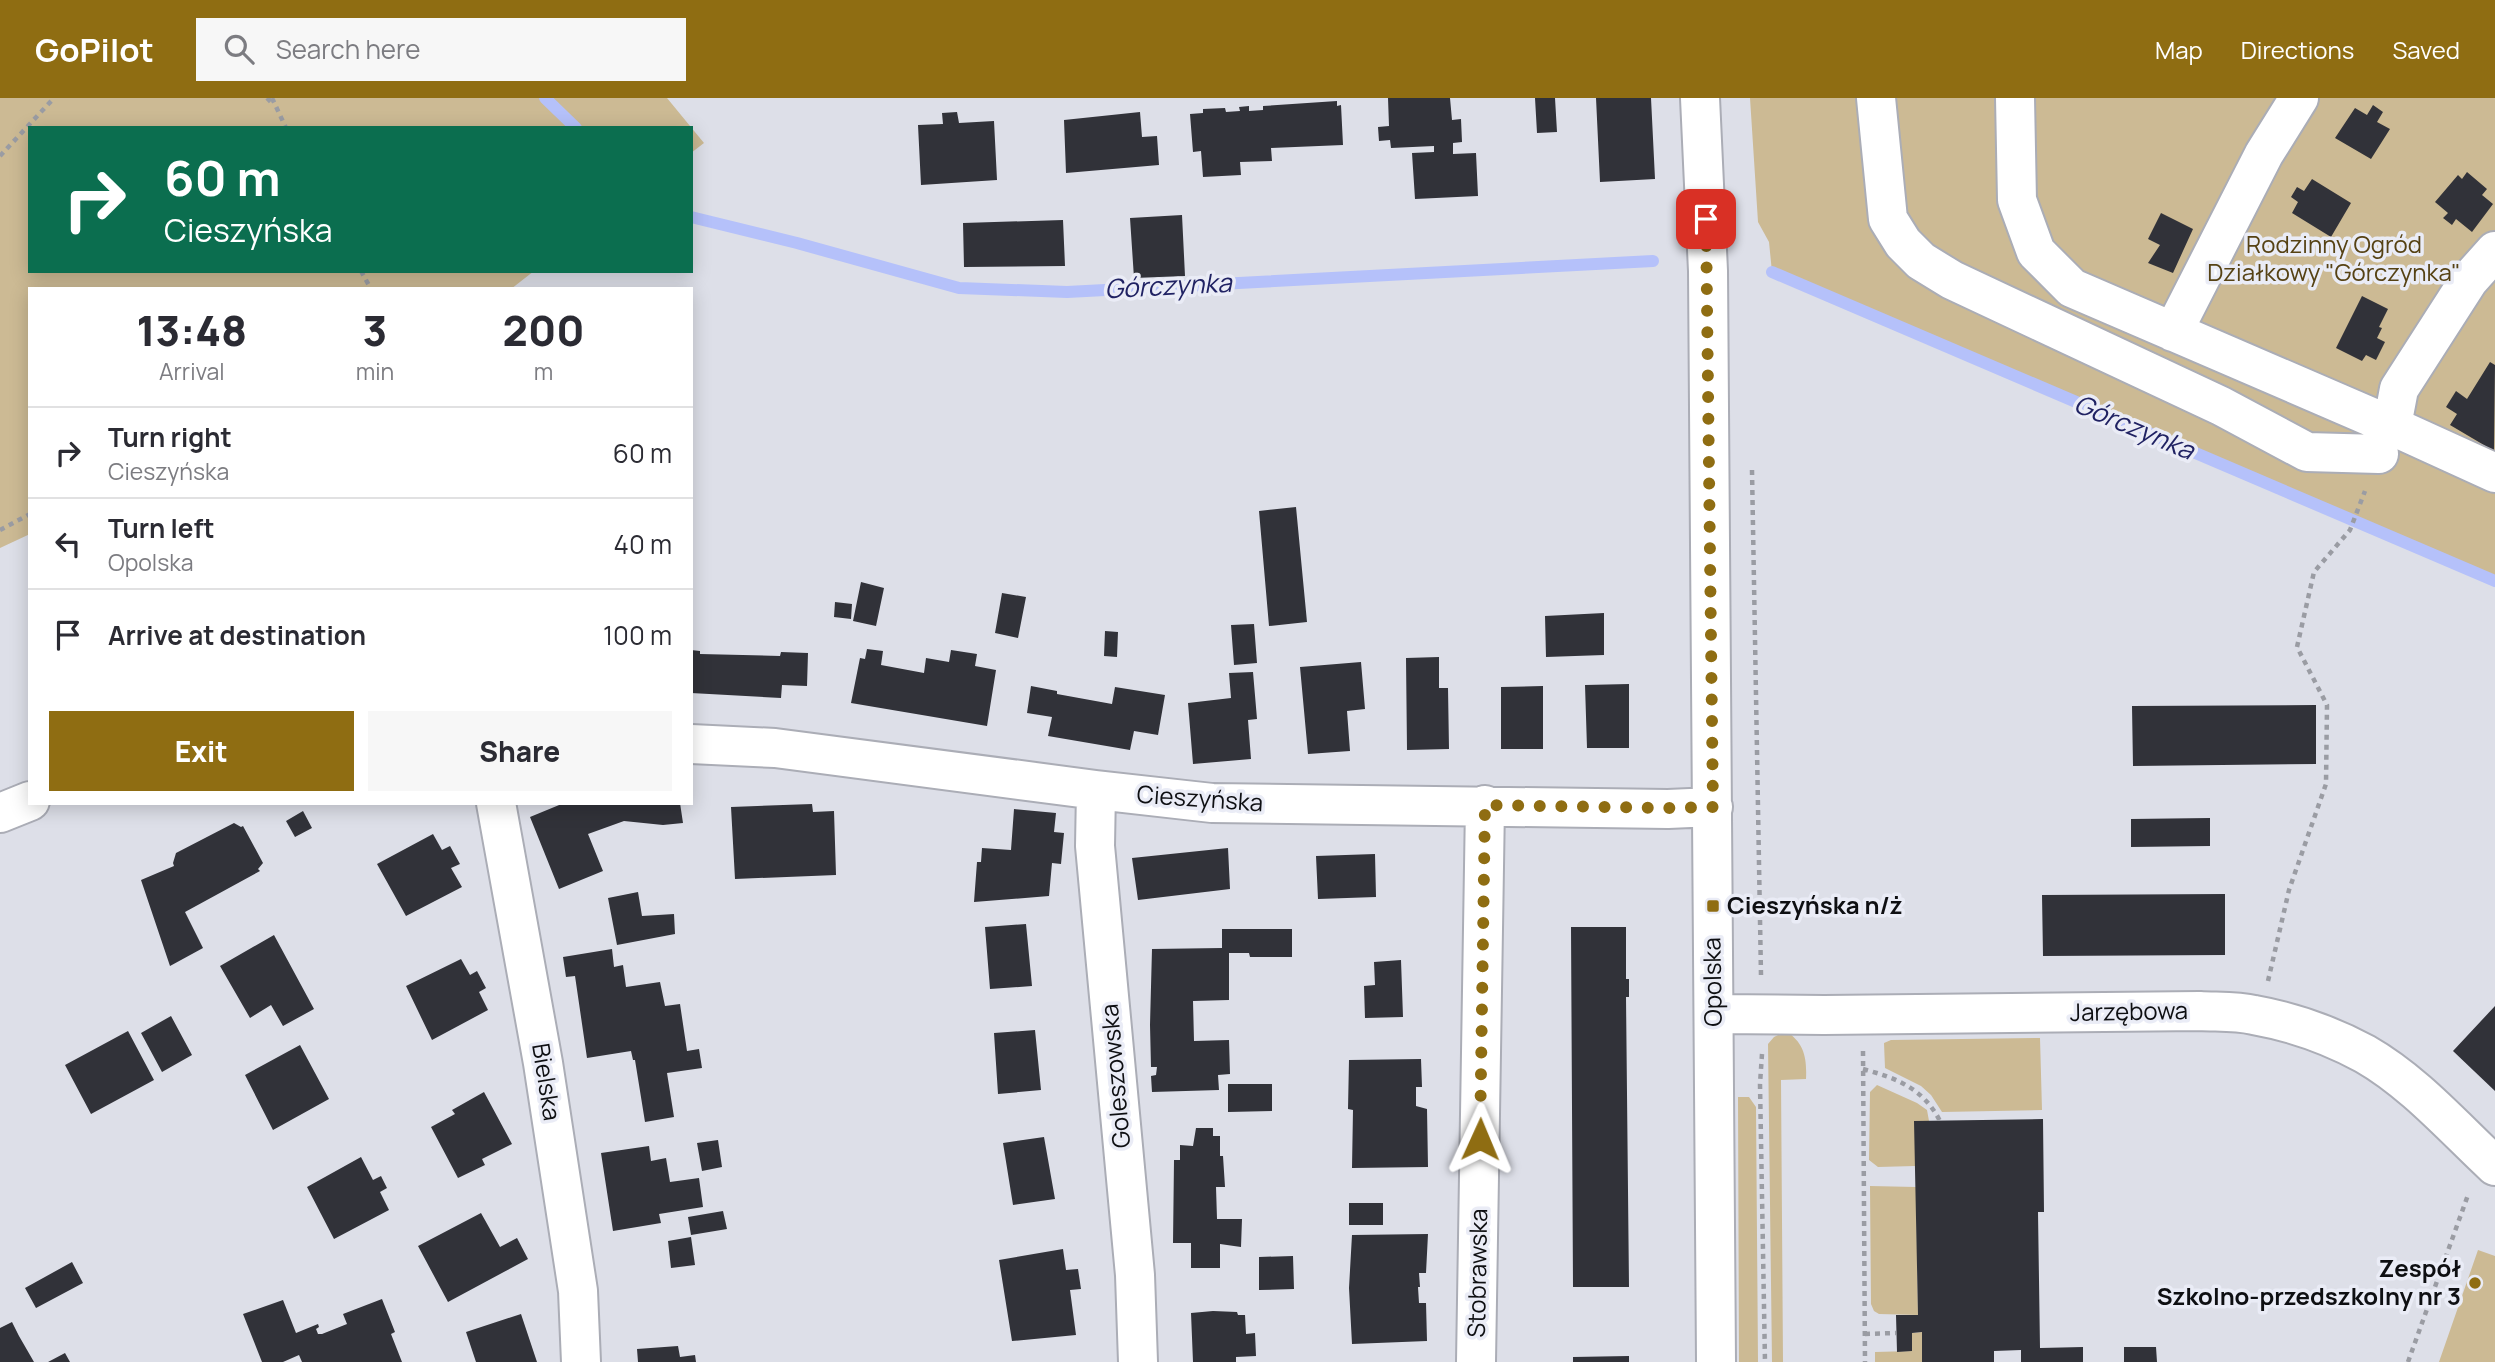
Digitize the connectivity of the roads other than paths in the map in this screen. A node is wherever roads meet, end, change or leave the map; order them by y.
1 (1700, 98) edge
2 (1876, 98) edge
3 (2015, 98) edge
4 (2299, 98) edge
5 (2495, 251) edge
6 (2173, 332) junction
7 (2385, 440) junction
8 (2495, 473) edge
9 (693, 744) edge
10 (1096, 790) junction
11 (28, 803) edge
12 (496, 805) edge
13 (1485, 805) junction
14 (1713, 807) junction
15 (0, 813) edge
16 (1714, 1014) junction
17 (2489, 1160) edge
18 (581, 1362) edge
19 (1138, 1362) edge
20 (1476, 1362) edge
21 (1716, 1362) edge

1 - 14 street, Opolska
2 - 7 street
3 - 6 street
4 - 6 street
5 - 7 street
6 - 7 street
7 - 8 street
9 - 10 street, Cieszyńska
10 - 13 street, Cieszyńska
10 - 19 street, Goleszowska
11 - 15 street
12 - 18 street, Bielska
13 - 14 street, Cieszyńska
13 - 20 street, Stobrawska
14 - 16 street, Opolska
16 - 17 street, Jarzębowa
16 - 21 street, Opolska

